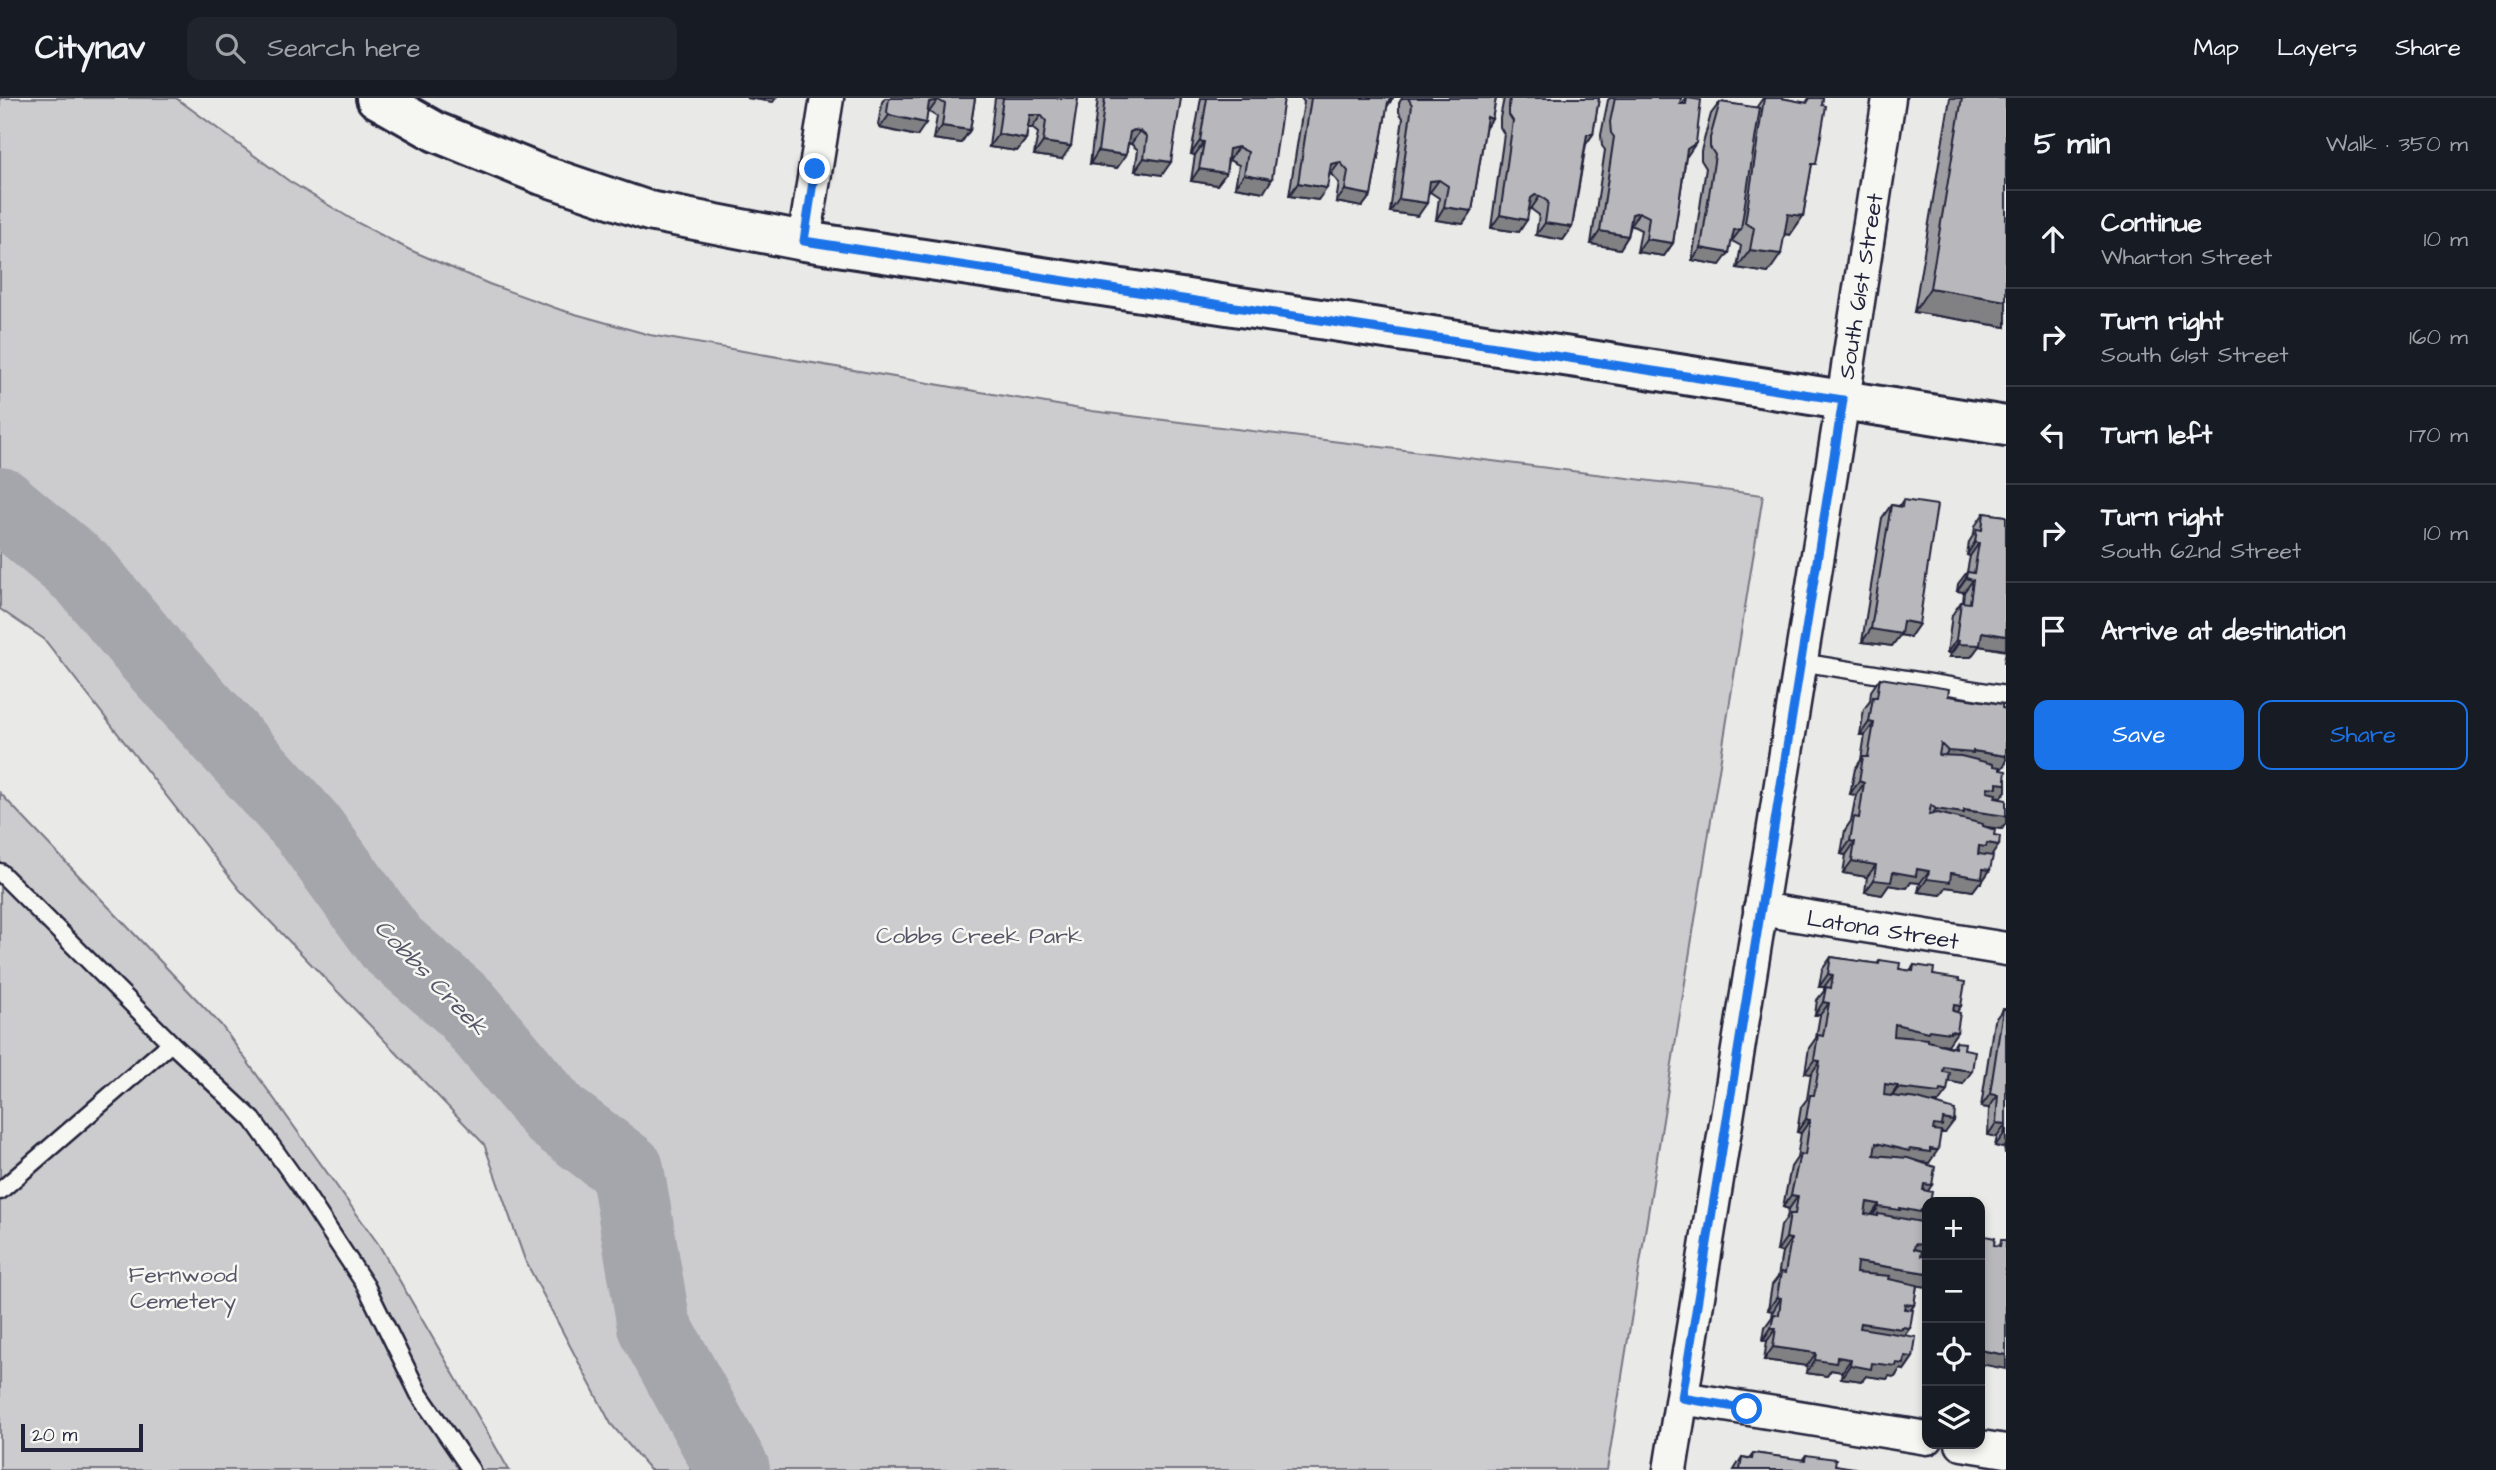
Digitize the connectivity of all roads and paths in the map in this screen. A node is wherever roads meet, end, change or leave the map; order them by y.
1 (376, 98) edge
2 (827, 98) edge
3 (1883, 99) edge
4 (804, 241) junction
5 (1843, 400) junction
6 (2006, 426) edge
7 (1800, 662) junction
8 (2006, 695) edge
9 (0, 872) edge
10 (1760, 909) junction
11 (2006, 949) edge
12 (171, 1043) junction
13 (0, 1191) edge
14 (1682, 1398) junction
15 (1922, 1437) edge
16 (1985, 1448) edge
17 (2006, 1451) edge
18 (471, 1470) edge
19 (1670, 1470) edge

1 - 4 main road
2 - 4 street
3 - 5 street, South 61st Street
4 - 5 main road
5 - 6 main road
5 - 7 street, South 61st Street
7 - 8 lane
7 - 10 street, South 61st Street
9 - 12 lane
10 - 11 street, Latona Street
10 - 14 street, South 61st Street
12 - 13 lane
12 - 18 lane
14 - 15 street
14 - 19 street, South 61st Street
16 - 17 street

